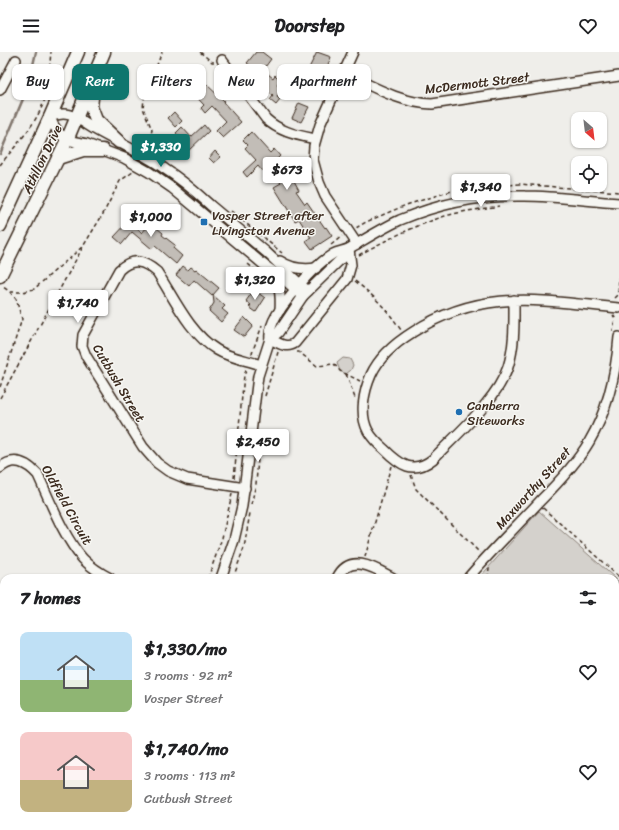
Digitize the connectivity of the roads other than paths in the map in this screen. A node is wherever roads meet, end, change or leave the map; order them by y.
1 (78, 52) edge
2 (104, 52) edge
3 (353, 52) edge
4 (16, 60) dead end
5 (222, 60) road end
6 (99, 64) edge
7 (348, 64) edge
8 (619, 76) edge
9 (371, 85) edge
10 (0, 90) edge
11 (84, 100) edge
12 (91, 100) edge
13 (332, 100) edge
14 (50, 117) junction
15 (77, 118) junction
16 (315, 139) junction
17 (67, 140) junction
18 (119, 142) junction
19 (103, 150) junction
20 (58, 158) junction
21 (619, 203) edge
22 (0, 226) edge
23 (357, 244) junction
24 (349, 249) junction
25 (267, 253) junction
26 (264, 265) junction
27 (316, 268) junction
28 (2, 277) edge
29 (298, 287) junction
30 (306, 294) junction
31 (514, 300) junction
32 (619, 308) edge
33 (279, 312) junction
34 (616, 335) edge
35 (270, 339) junction
36 (261, 365) junction
37 (0, 468) edge
38 (245, 488) junction
39 (102, 574) edge
40 (222, 574) edge
41 (339, 574) edge
42 (386, 574) edge
43 (471, 574) edge

1 - 14 main road, Athllon Drive
2 - 6 main road, Athllon Drive
3 - 7 street
4 - 10 street
5 - 16 street
8 - 9 street, McDermott Street
11 - 15 main road, Athllon Drive
12 - 18 main road
13 - 16 street
14 - 15 street
14 - 17 street
14 - 22 main road, Athllon Drive
15 - 17 main road, Athllon Drive
15 - 18 street
16 - 23 street
17 - 19 street
17 - 20 main road, Athllon Drive
18 - 25 street
19 - 20 main road
19 - 26 street
20 - 28 main road, Athllon Drive
21 - 23 street
23 - 24 street
24 - 27 street
24 - 30 street
24 - 35 street
25 - 27 street
25 - 29 street
26 - 29 street
26 - 33 street
27 - 29 street
29 - 30 street
29 - 33 street
30 - 35 street
31 - 31 street
31 - 32 street
33 - 35 street
34 - 43 street, Maxworthy Street
35 - 36 street
36 - 38 street
36 - 38 street, Cutbush Street
37 - 39 street, Oldfield Circuit
38 - 40 street
41 - 42 street

